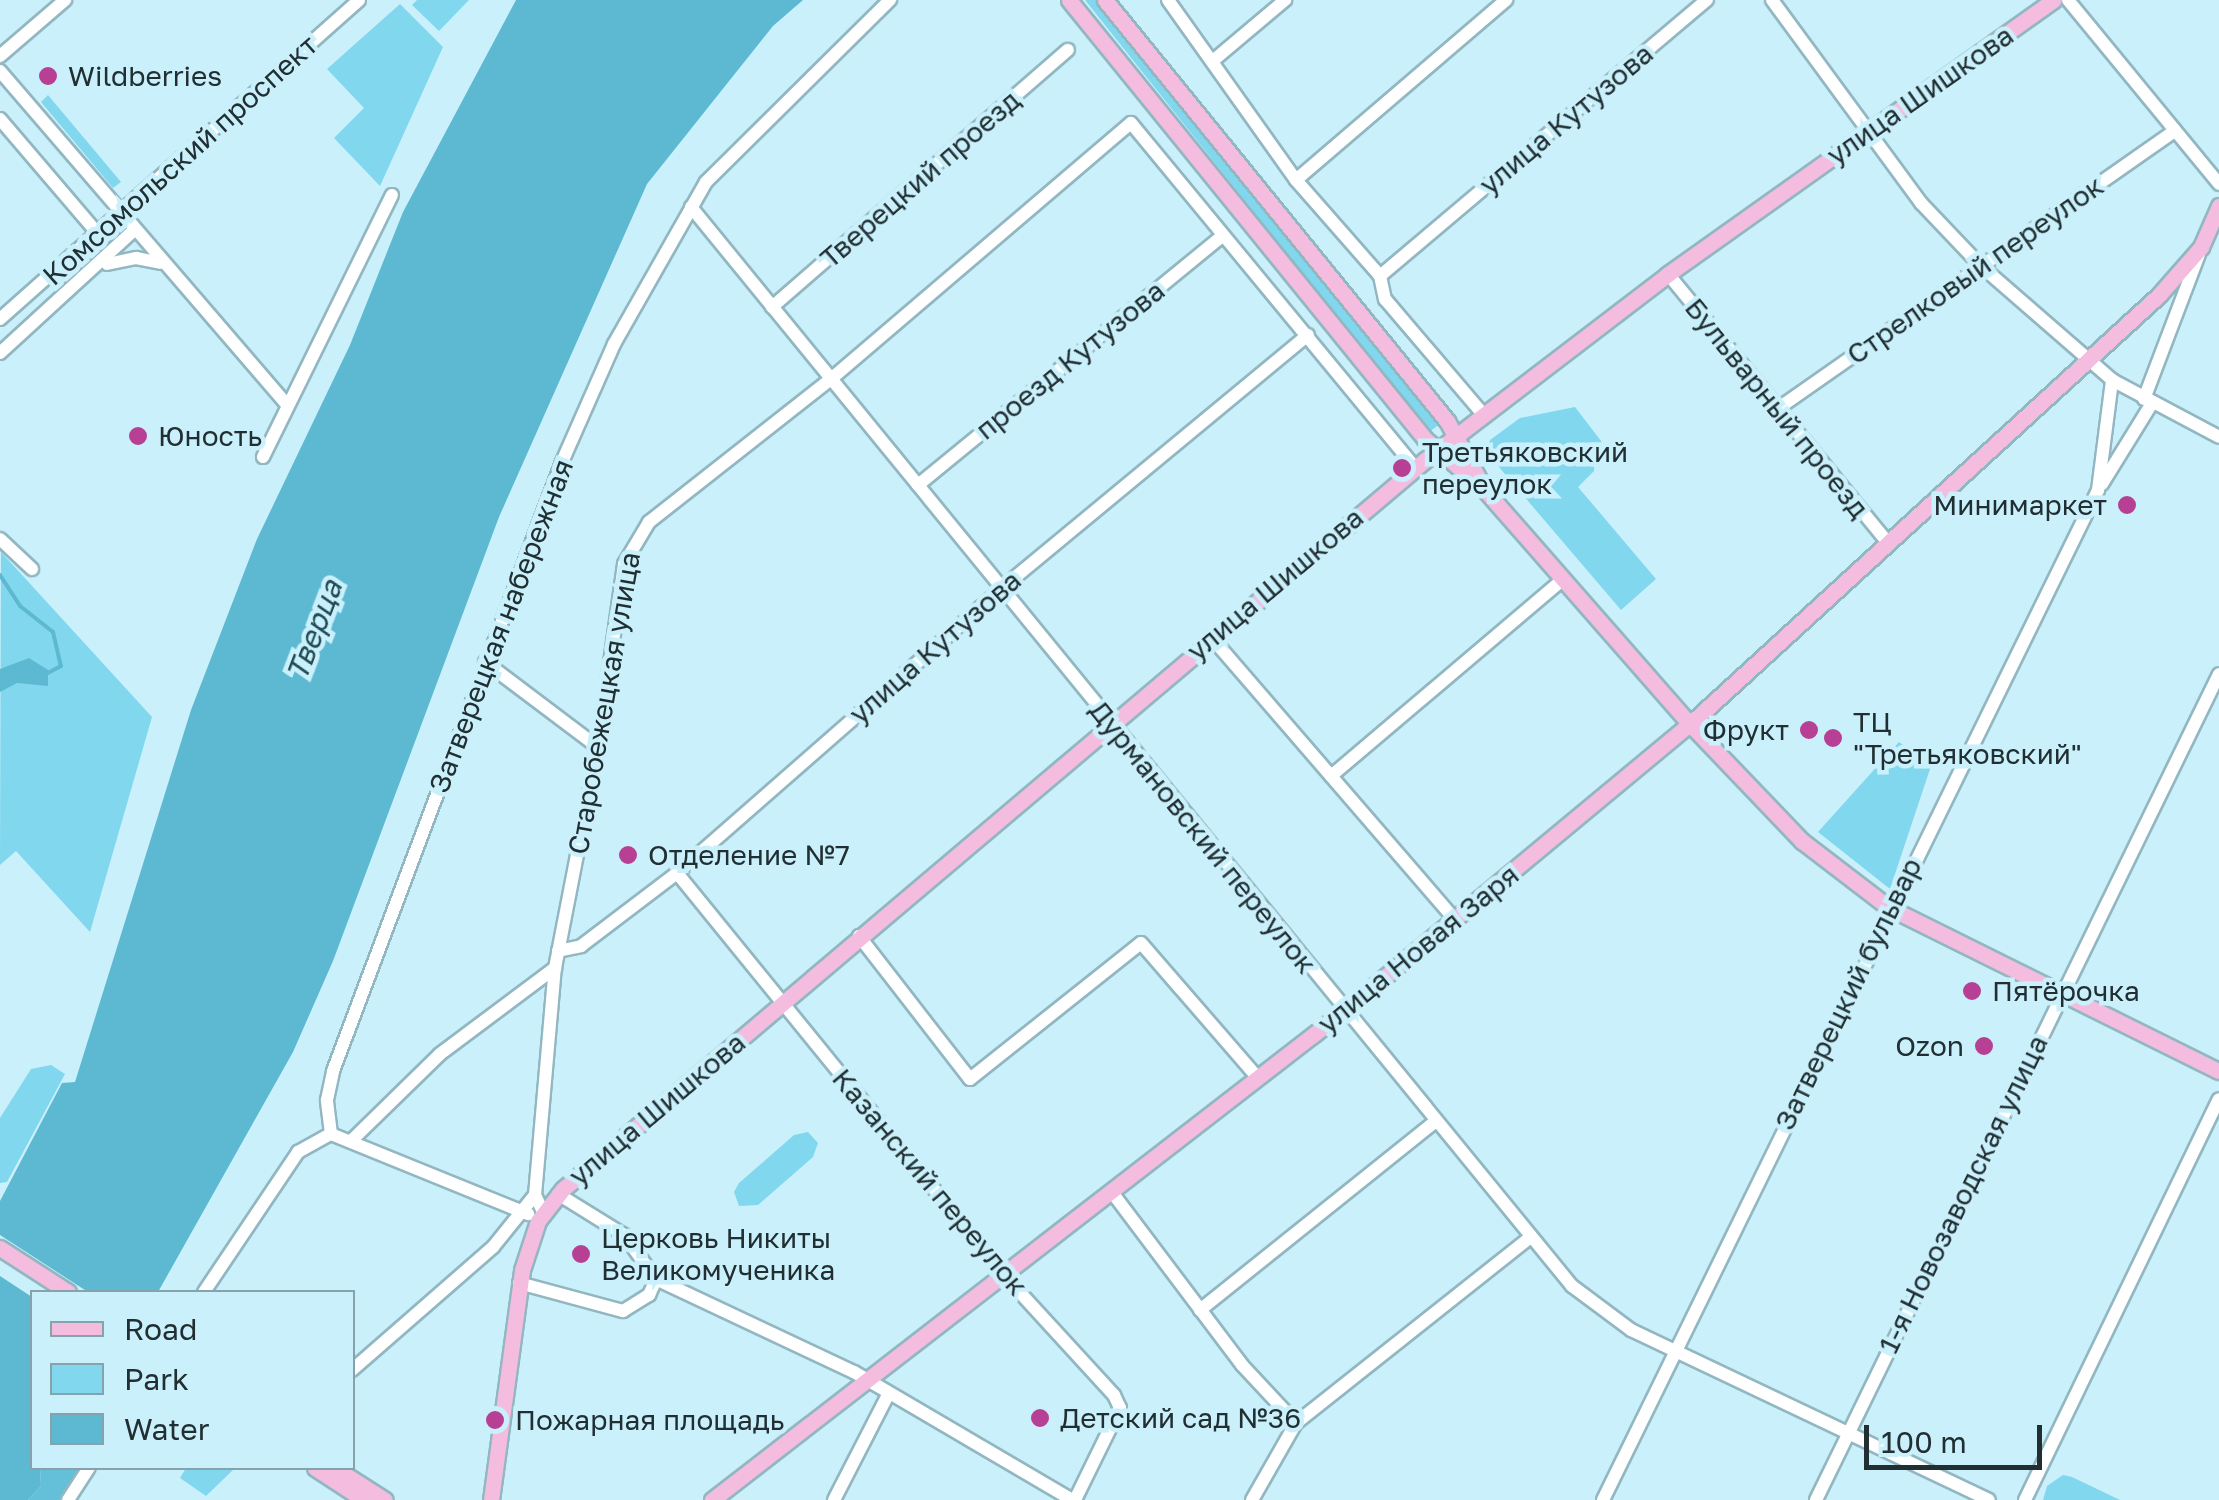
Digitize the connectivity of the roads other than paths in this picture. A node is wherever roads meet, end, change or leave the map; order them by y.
1 (65, 0) edge
2 (359, 0) edge
3 (890, 0) edge
4 (1069, 0) edge
5 (1105, 0) edge
6 (1168, 0) edge
7 (1285, 0) edge
8 (1506, 0) edge
9 (1706, 0) edge
10 (1772, 0) edge
11 (2054, 0) edge
12 (2068, 0) edge
13 (1068, 50) dead end
14 (0, 56) edge
15 (1215, 59) junction
16 (0, 71) edge
17 (0, 119) edge
18 (1871, 129) junction
19 (2175, 131) junction
20 (1296, 180) junction
21 (2219, 184) edge
22 (392, 195) dead end
23 (691, 206) junction
24 (2219, 206) edge
25 (119, 212) junction
26 (134, 230) junction
27 (98, 235) junction
28 (1223, 235) junction
29 (2201, 247) junction
30 (163, 263) junction
31 (66, 264) junction
32 (1981, 266) junction
33 (99, 269) junction
34 (1668, 274) junction
35 (1380, 276) junction
36 (83, 282) junction
37 (772, 308) junction
38 (0, 320) edge
39 (1308, 335) junction
40 (0, 353) edge
41 (2092, 359) junction
42 (831, 379) junction
43 (2112, 380) junction
44 (2148, 401) junction
45 (286, 404) junction
46 (1776, 410) junction
47 (1483, 414) junction
48 (1457, 434) junction
49 (2219, 437) edge
50 (1437, 450) junction
51 (263, 457) dead end
52 (1415, 468) junction
53 (918, 485) junction
54 (1484, 489) junction
55 (2098, 490) junction
56 (0, 539) edge
57 (1887, 542) junction
58 (32, 569) dead end
59 (1563, 580) junction
60 (1002, 588) junction
61 (1211, 637) junction
62 (485, 662) junction
63 (2219, 674) edge
64 (1109, 722) junction
65 (1690, 724) junction
66 (598, 747) junction
67 (1331, 776) junction
68 (677, 874) junction
69 (1888, 907) junction
70 (1456, 921) junction
71 (859, 936) junction
72 (558, 951) junction
73 (555, 968) junction
74 (2061, 993) junction
75 (782, 1003) junction
76 (1345, 1010) junction
77 (2219, 1071) edge
78 (1258, 1078) junction
79 (2219, 1099) edge
80 (1433, 1123) junction
81 (332, 1134) junction
82 (350, 1141) junction
83 (1111, 1191) junction
84 (558, 1194) junction
85 (535, 1215) junction
86 (1528, 1238) junction
87 (0, 1248) edge
88 (0, 1260) edge
89 (1003, 1274) junction
90 (656, 1279) junction
91 (519, 1283) junction
92 (47, 1290) edge
93 (65, 1290) edge
94 (205, 1290) edge
95 (1200, 1310) junction
96 (1677, 1347) junction
97 (355, 1367) edge
98 (866, 1380) junction
99 (888, 1395) junction
100 (1296, 1423) junction
101 (1848, 1433) junction
102 (88, 1470) edge
103 (318, 1470) edge
104 (338, 1470) edge
105 (68, 1500) edge
106 (364, 1500) edge
107 (384, 1500) edge
108 (492, 1500) edge
109 (712, 1500) edge
110 (834, 1500) edge
111 (1074, 1500) edge
112 (1252, 1500) edge
113 (1604, 1500) edge
114 (1816, 1500) edge
115 (1989, 1500) edge
116 (2024, 1500) edge

1 - 14 street
2 - 25 street, Комсомольский проспект
3 - 23 street, Затверецкая набережная
4 - 50 main road
5 - 48 main road
6 - 15 street
7 - 15 street
8 - 20 street
9 - 35 street, улица Кутузова
10 - 18 street
11 - 18 main road, улица Шишкова
12 - 19 street
13 - 37 street, Тверецкий проезд
15 - 20 street
16 - 25 street
17 - 27 street
18 - 32 street
18 - 34 main road, улица Шишкова
19 - 21 street
19 - 32 street, Стрелковый переулок
20 - 35 street
22 - 45 street
23 - 37 street, Дурмановский переулок
23 - 62 street, Затверецкая набережная
24 - 29 main road, Затверецкий бульвар
25 - 26 street
25 - 27 street, Комсомольский проспект
26 - 30 street
26 - 33 street, Комсомольский проспект
27 - 31 street, Комсомольский проспект
28 - 39 street
28 - 42 street, Старобежецкая улица
28 - 53 street, проезд Кутузова
29 - 41 main road, Затверецкий бульвар
29 - 44 street, Затверецкий бульвар
30 - 33 street, Комсомольский проспект
30 - 45 street
31 - 36 street
31 - 38 street, Комсомольский проспект
32 - 41 street
32 - 46 street, Стрелковый переулок
33 - 36 street, Комсомольский проспект
34 - 46 street, Бульварный проезд
34 - 47 main road, улица Шишкова
35 - 47 street
36 - 40 street, Комсомольский проспект
37 - 42 street, Дурмановский переулок
39 - 52 street
39 - 60 street, улица Кутузова
41 - 43 street
41 - 57 main road, улица Новая Заря
42 - 53 street, Дурмановский переулок
42 - 66 street, Старобежецкая улица
43 - 44 street
43 - 55 street, Затверецкий бульвар
44 - 49 street
44 - 55 street, Затверецкий бульвар
45 - 51 street
46 - 57 street, Бульварный проезд
47 - 48 main road, улица Шишкова
48 - 50 main road, улица Шишкова
48 - 54 main road
50 - 52 main road, улица Шишкова
50 - 54 main road
52 - 61 main road, улица Шишкова
53 - 60 street, Дурмановский переулок
54 - 59 main road
55 - 69 street, Затверецкий бульвар
56 - 58 street
57 - 65 main road, улица Новая Заря
59 - 65 main road
59 - 67 street
60 - 64 street, Дурмановский переулок
60 - 68 street, улица Кутузова
61 - 64 main road, улица Шишкова
61 - 67 street
62 - 66 street
62 - 81 street, Затверецкая набережная
63 - 74 street, 1-я Новозаводская улица
64 - 71 main road, улица Шишкова
64 - 76 street, Дурмановский переулок
65 - 69 main road
65 - 70 main road, улица Новая Заря
66 - 72 street, Старобежецкая улица
67 - 70 street
68 - 72 street, улица Кутузова
68 - 75 street, Казанский переулок
69 - 74 main road
69 - 96 street, Затверецкий бульвар
70 - 76 main road, улица Новая Заря
71 - 75 main road, улица Шишкова
71 - 78 street
72 - 73 street, Старобежецкая улица
73 - 82 street
73 - 85 street, Старобежецкая улица
74 - 77 main road
74 - 101 street, 1-я Новозаводская улица
75 - 84 main road, улица Шишкова
75 - 89 street, Казанский переулок
76 - 78 main road, улица Новая Заря
76 - 80 street, Дурмановский переулок
78 - 83 main road, улица Новая Заря
79 - 116 street
80 - 86 street, Дурмановский переулок
80 - 95 street
81 - 82 street
81 - 94 street
82 - 85 street
83 - 89 main road, улица Новая Заря
83 - 95 street
84 - 85 main road, улица Шишкова
84 - 90 street
85 - 91 main road
85 - 97 street, улица Шишкова
86 - 96 street, Дурмановский переулок
86 - 100 street
87 - 93 main road
88 - 92 main road
89 - 98 main road, улица Новая Заря
89 - 111 street, Казанский переулок
90 - 91 street
90 - 98 street
91 - 108 main road
95 - 100 street
96 - 101 street, Дурмановский переулок
96 - 113 street, Затверецкий бульвар
98 - 99 street
98 - 109 main road, улица Новая Заря
99 - 110 street
99 - 111 street
100 - 112 street
101 - 114 street, 1-я Новозаводская улица
101 - 115 street, Дурмановский переулок
102 - 105 street
103 - 106 main road
104 - 107 main road

